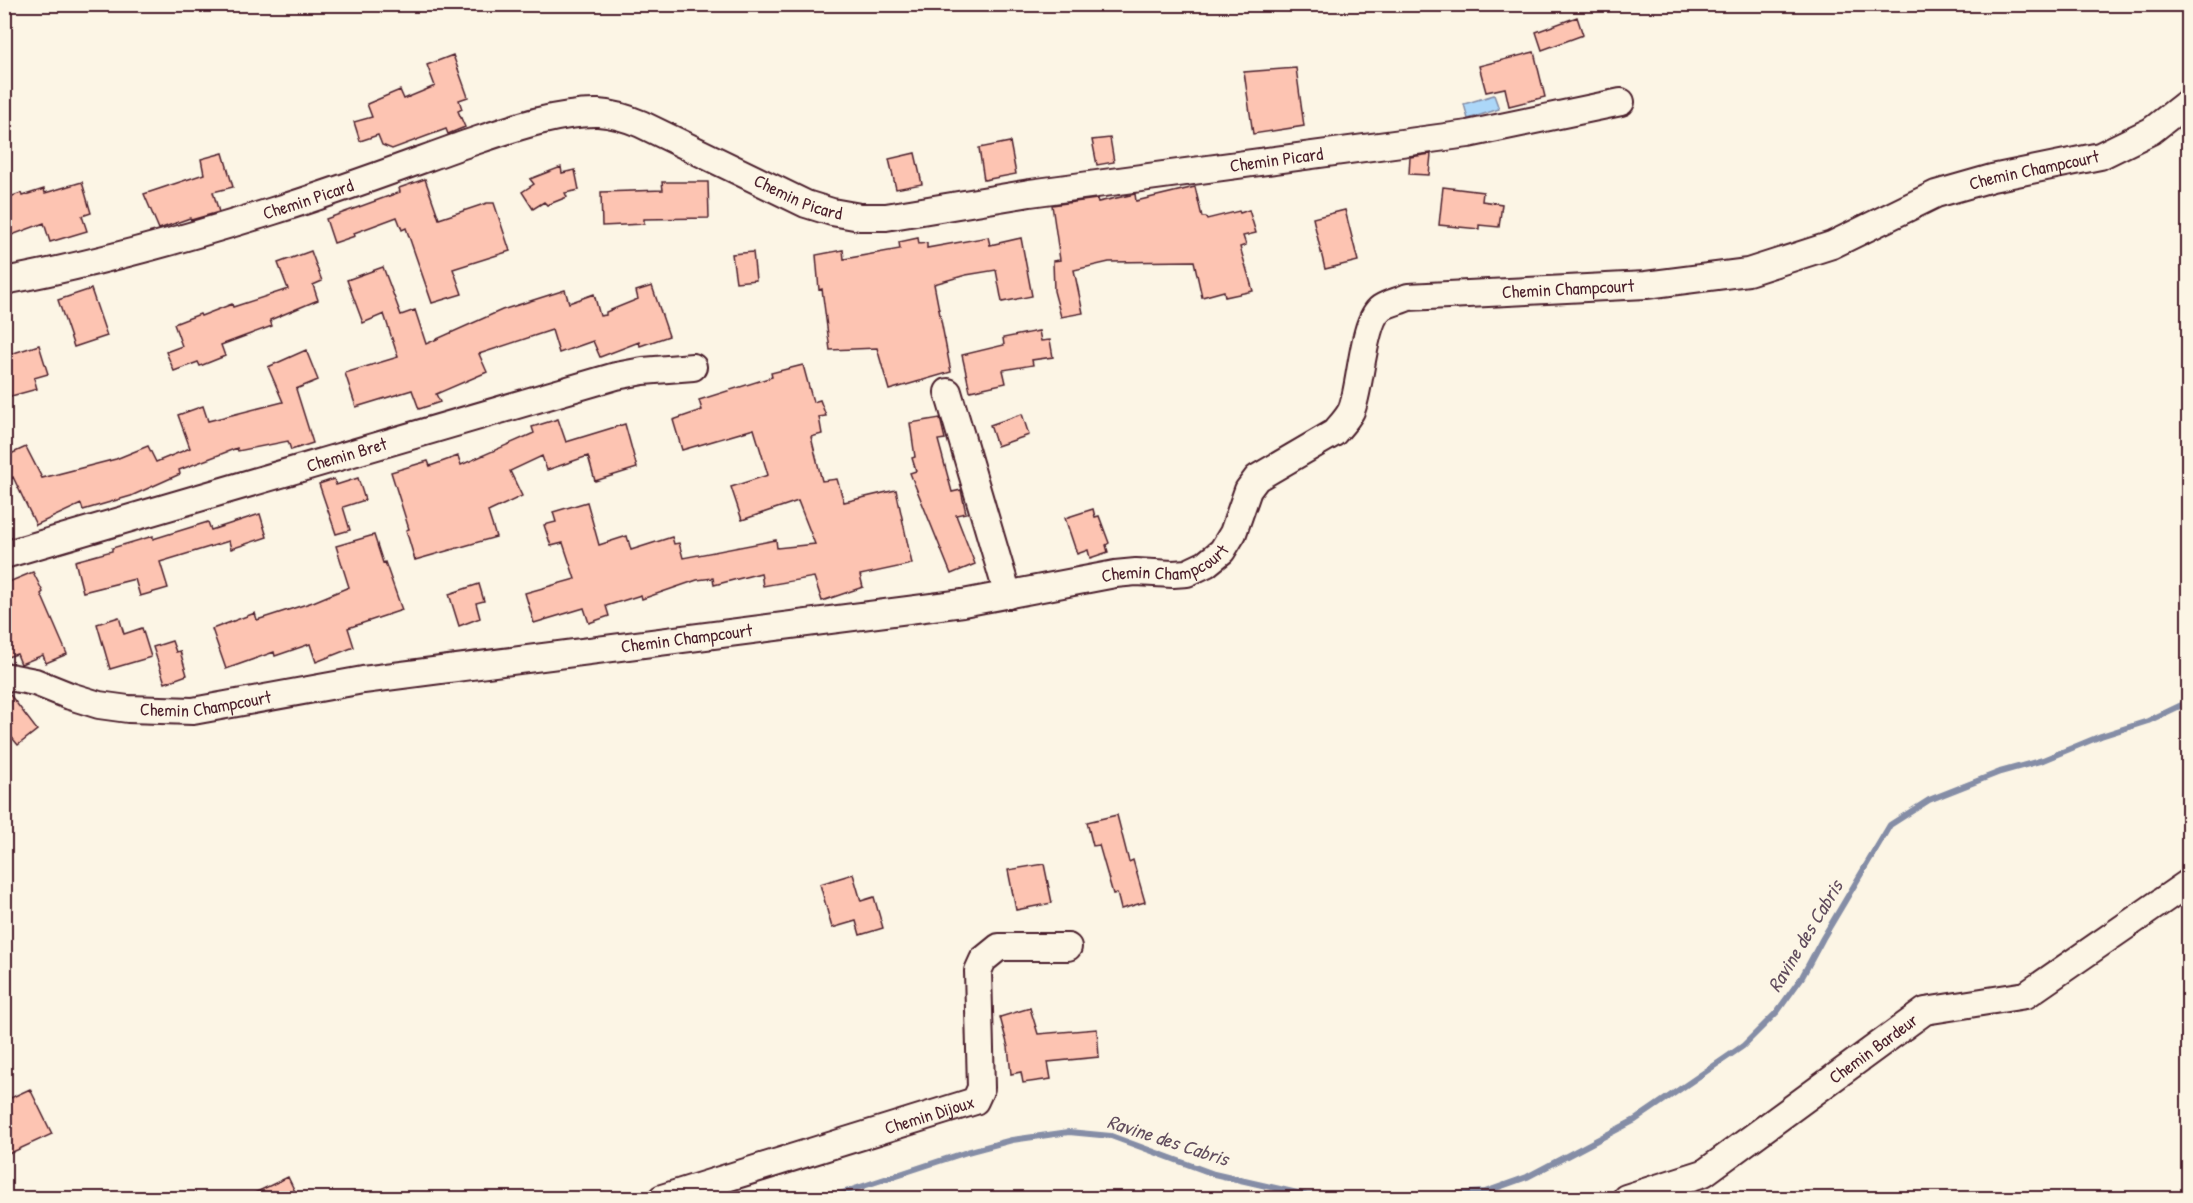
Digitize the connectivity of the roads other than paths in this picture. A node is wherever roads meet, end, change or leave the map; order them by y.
1 (1621, 102) dead end
2 (2188, 102) edge
3 (4, 281) edge
4 (693, 367) dead end
5 (948, 392) dead end
6 (4, 555) edge
7 (1008, 595) junction
8 (4, 676) edge
9 (2188, 883) edge
10 (1068, 947) dead end
11 (662, 1198) edge
12 (1626, 1198) edge

1 - 3 street, Chemin Picard
2 - 7 street, Chemin Champcourt
4 - 6 street, Chemin Bret
5 - 7 street
7 - 8 street, Chemin Champcourt
9 - 12 street, Chemin Bardeur
10 - 11 street, Chemin Dijoux

